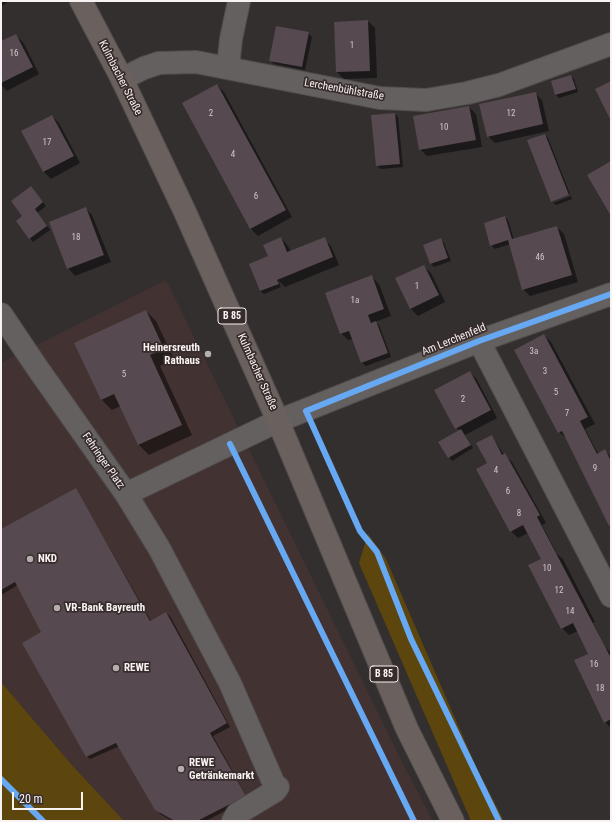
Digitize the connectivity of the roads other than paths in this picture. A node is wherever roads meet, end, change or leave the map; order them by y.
1 (81, 1) edge
2 (239, 1) edge
3 (611, 44) edge
4 (228, 67) junction
5 (122, 79) junction
6 (611, 294) edge
7 (1, 314) edge
8 (479, 341) junction
9 (278, 421) junction
10 (126, 494) junction
11 (611, 596) edge
12 (233, 821) edge
13 (453, 821) edge

1 - 5 main road, Kulmbacher Straße / B 85
2 - 4 street
3 - 4 street, Lerchenbühlstraße
4 - 5 street, Lerchenbühlstraße
5 - 9 main road, Kulmbacher Straße / B 85
6 - 8 street, Am Lerchenfeld
7 - 10 street, Fehringer Platz
8 - 9 street, Am Lerchenfeld
8 - 11 street, Am Lerchenfeld
9 - 10 street, Fehringer Platz
9 - 13 main road, Kulmbacher Straße / B 85
10 - 12 street

